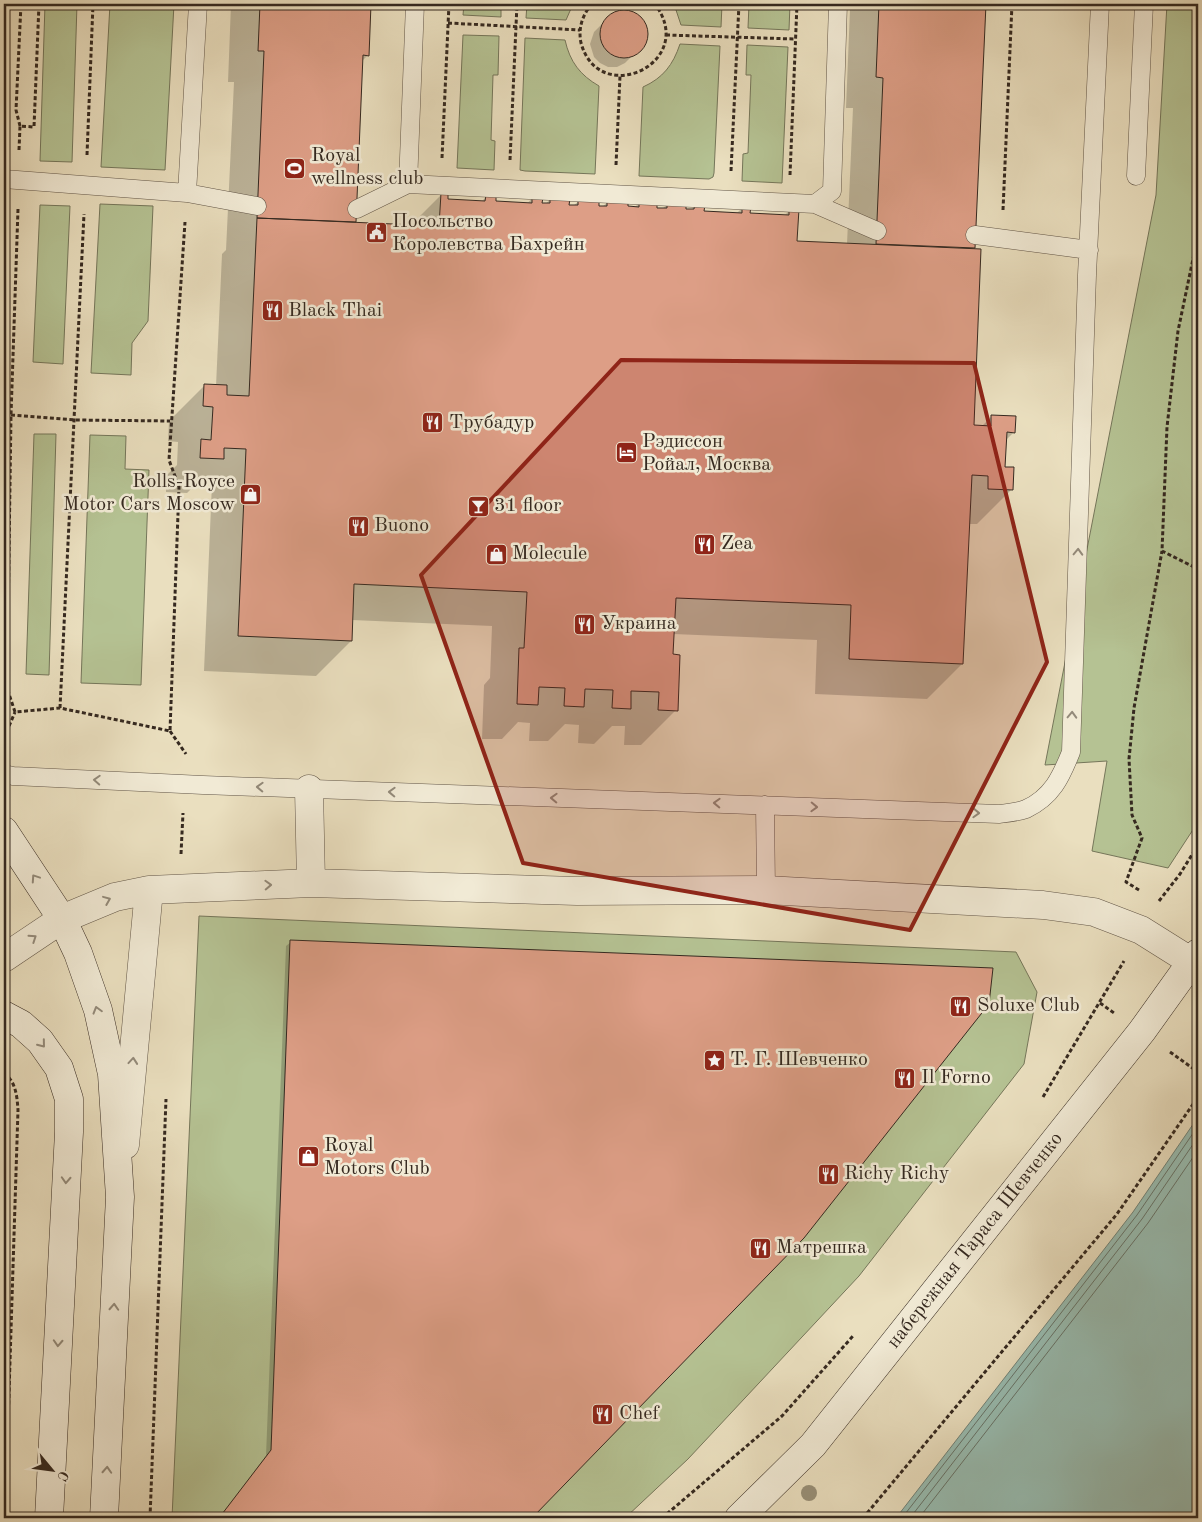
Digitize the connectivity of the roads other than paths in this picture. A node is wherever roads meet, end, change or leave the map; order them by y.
1 (198, 4) edge
2 (415, 4) edge
3 (838, 4) edge
4 (1100, 4) edge
5 (1144, 4) edge
6 (1136, 176) dead end
7 (11, 179) edge
8 (408, 184) junction
9 (187, 193) junction
10 (815, 204) junction
11 (257, 206) dead end
12 (357, 209) dead end
13 (877, 230) dead end
14 (975, 235) dead end
15 (1089, 250) junction
16 (4, 774) edge
17 (308, 789) junction
18 (765, 805) junction
19 (4, 831) edge
20 (311, 883) junction
21 (149, 890) junction
22 (766, 890) junction
23 (62, 919) junction
24 (1195, 957) edge
25 (4, 958) edge
26 (4, 1015) edge
27 (120, 1197) junction
28 (49, 1518) edge
29 (104, 1518) edge
30 (739, 1518) edge

1 - 9 lane
2 - 8 lane
3 - 10 lane
4 - 15 lane
5 - 6 lane
7 - 9 lane
8 - 10 lane
8 - 12 lane
9 - 11 lane
10 - 13 lane
14 - 15 lane
18 -> 15 lane
17 -> 16 lane
18 -> 17 lane
17 - 20 street
18 - 22 lane
23 -> 19 street
21 -> 20 street
20 - 22 street
23 -> 21 street
27 -> 21 street
22 - 24 street
25 -> 23 street
27 -> 23 street
24 - 30 street, набережная Тараса Шевченко
26 -> 28 street
29 -> 27 street

